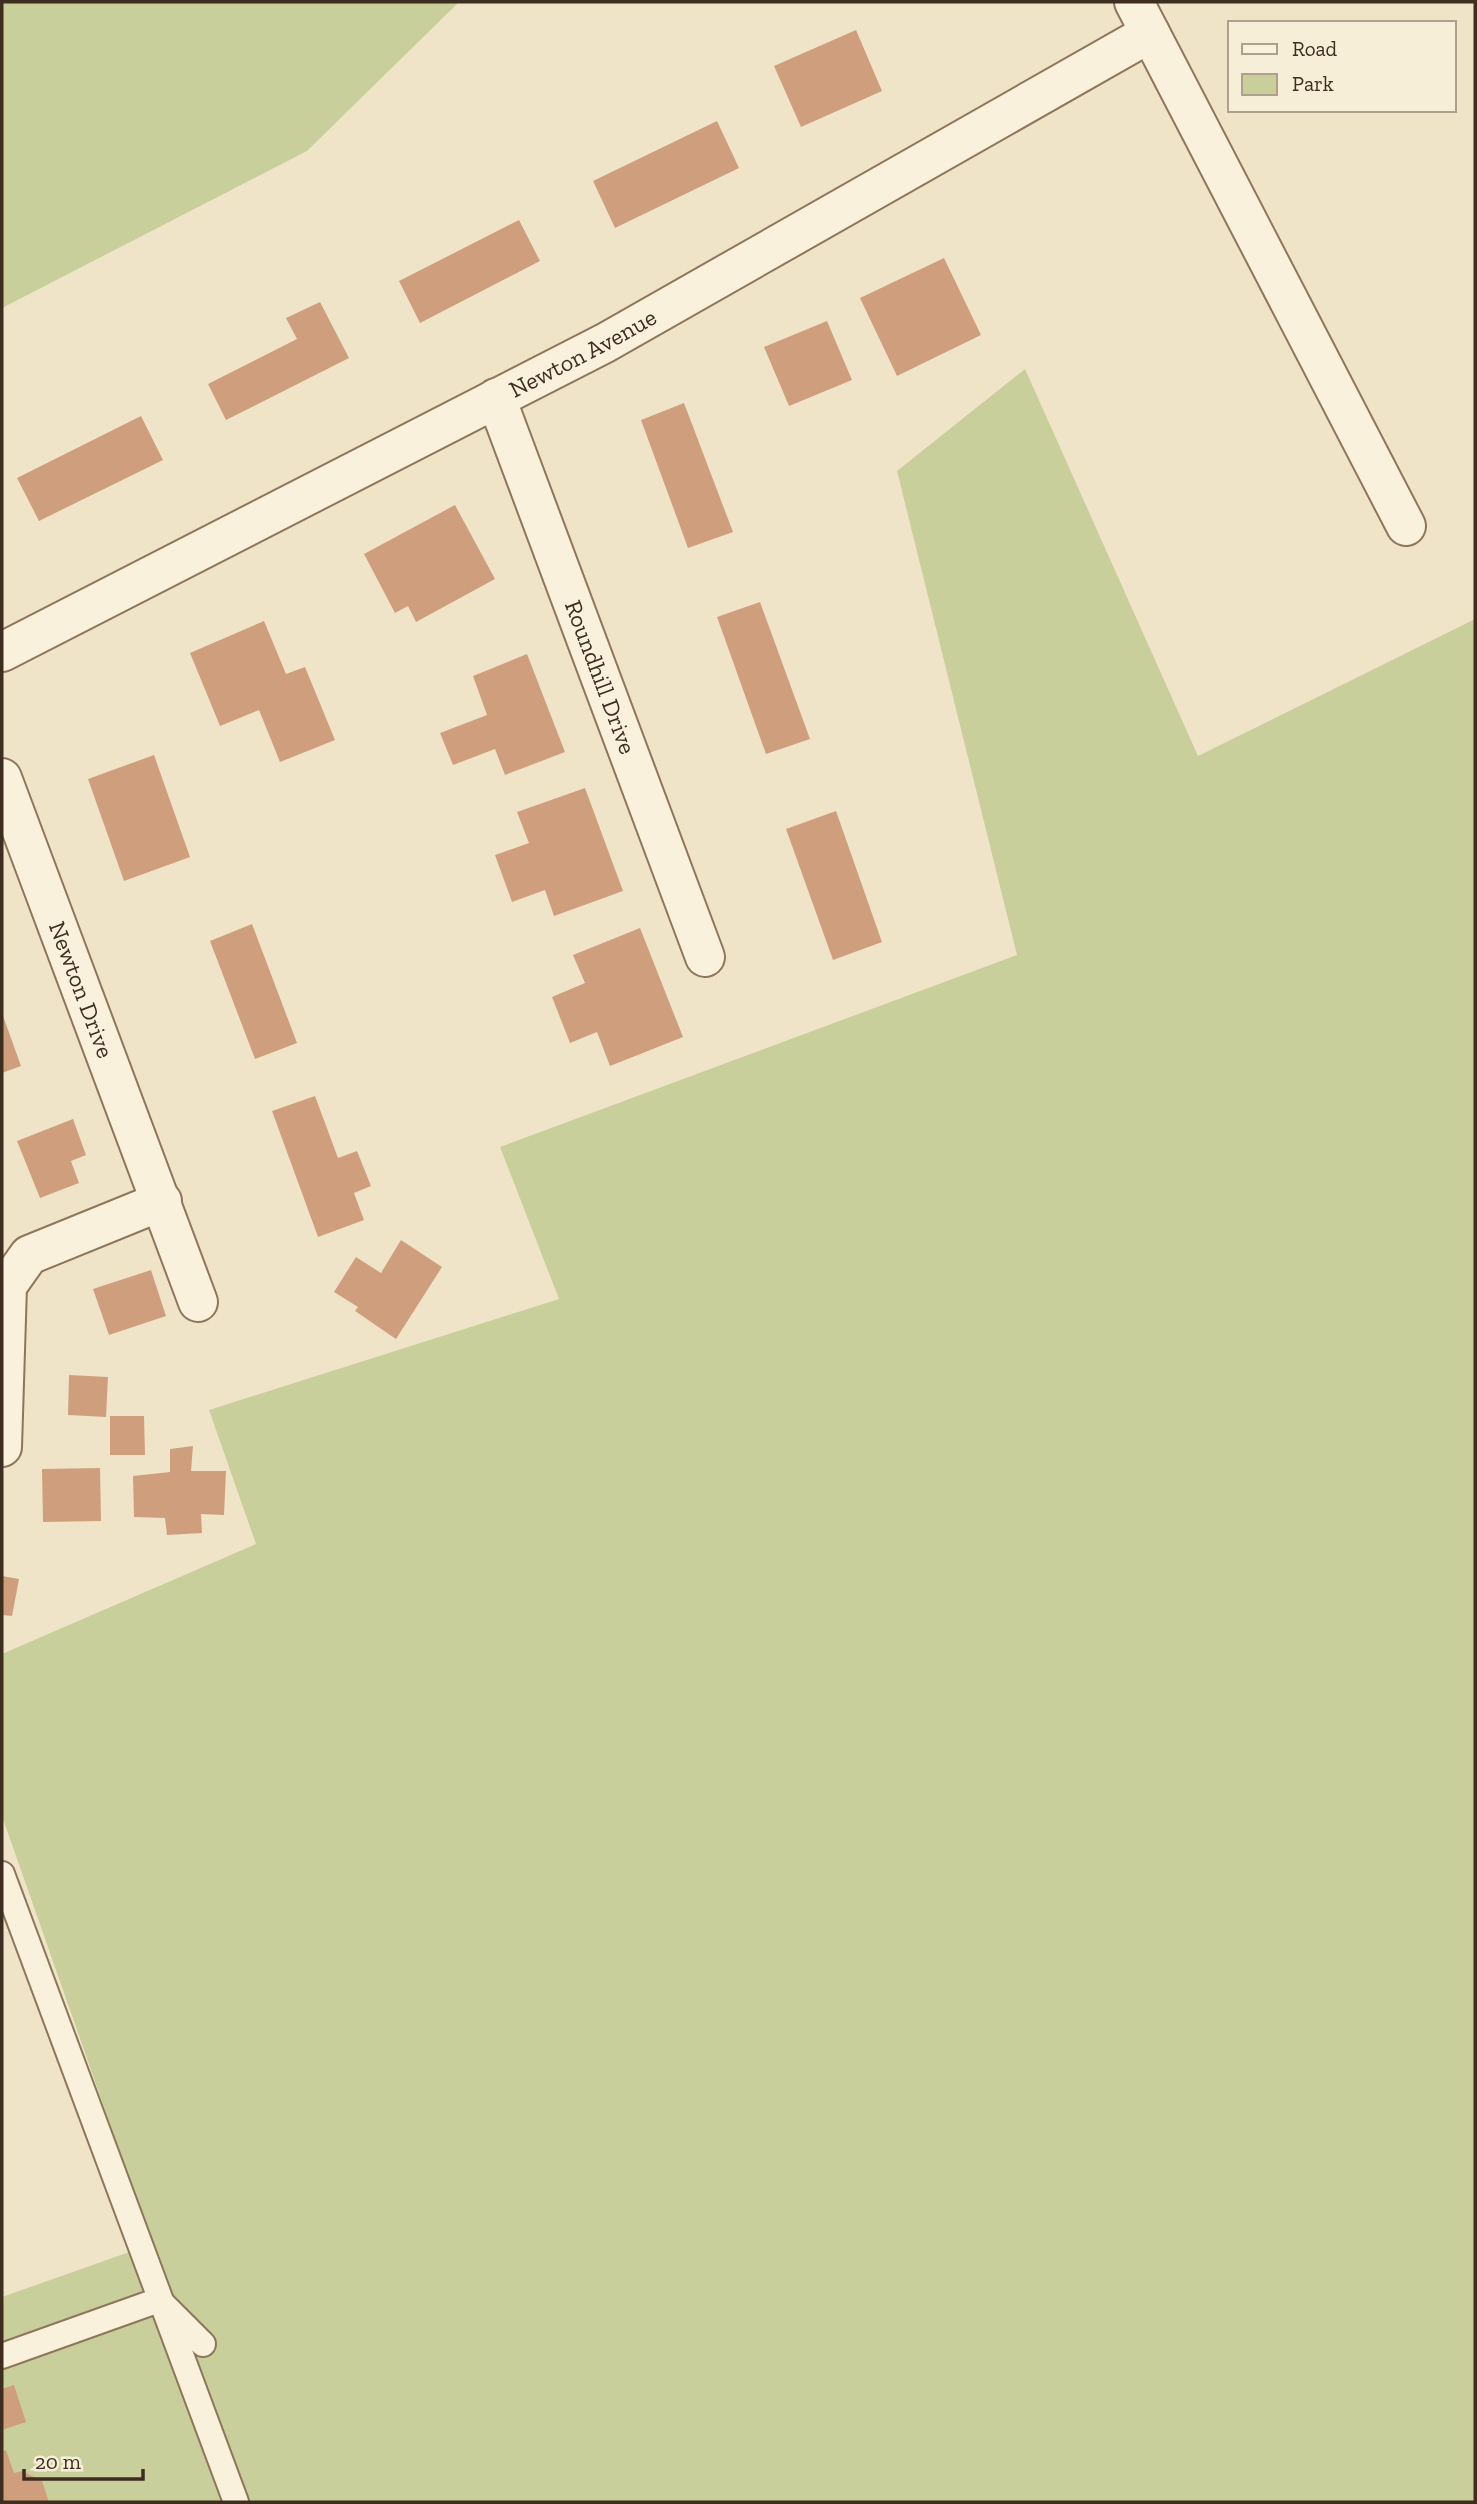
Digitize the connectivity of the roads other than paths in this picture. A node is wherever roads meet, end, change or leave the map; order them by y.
1 (1142, 17) edge
2 (496, 398) junction
3 (1406, 526) dead end
4 (2, 652) edge
5 (2, 778) edge
6 (705, 957) dead end
7 (162, 1201) junction
8 (198, 1302) dead end
9 (2, 1447) edge
10 (2, 1874) edge
11 (159, 2300) junction
12 (203, 2344) dead end
13 (2, 2356) edge
14 (236, 2502) edge

1 - 2 street, Newton Avenue
1 - 3 street
2 - 4 street, Newton Avenue
2 - 6 street, Roundhill Drive
5 - 7 street, Newton Drive
7 - 8 street, Newton Drive
7 - 9 street
10 - 11 lane
11 - 12 lane
11 - 13 lane
11 - 14 lane

